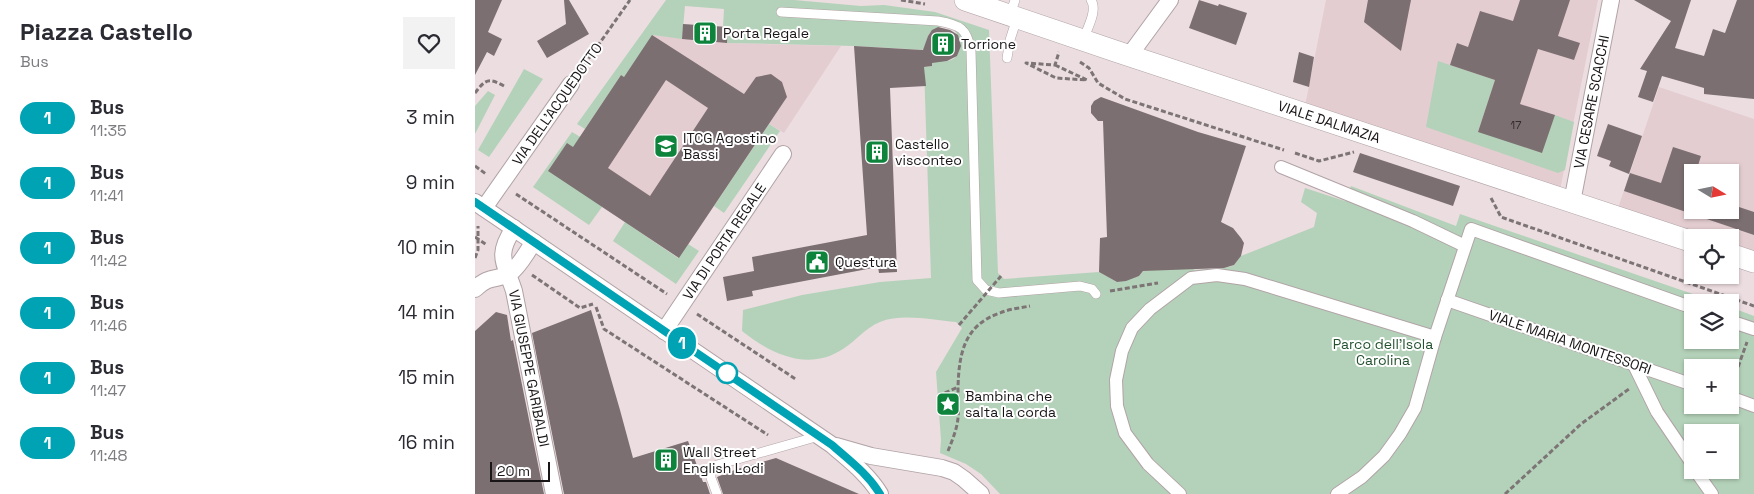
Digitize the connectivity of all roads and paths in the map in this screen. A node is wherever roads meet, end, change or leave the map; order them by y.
1 (630, 0) edge
2 (965, 0) edge
3 (1091, 0) edge
4 (1170, 0) edge
5 (1611, 0) edge
6 (1014, 11) edge
7 (781, 12) dead end
8 (1060, 46) dead end
9 (1079, 49) junction
10 (1129, 56) junction
11 (1007, 58) dead end
12 (1055, 65) junction
13 (571, 84) joint
14 (504, 86) dead end
15 (475, 93) edge
16 (1358, 151) dead end
17 (783, 154) dead end
18 (1281, 167) dead end
19 (501, 183) junction
20 (1489, 194) dead end
21 (1572, 202) junction
22 (479, 205) edge
23 (514, 228) junction
24 (1684, 239) edge
25 (534, 242) junction
26 (1465, 246) junction
27 (1739, 257) edge
28 (475, 258) edge
29 (1754, 262) edge
30 (513, 270) junction
31 (1001, 276) dead end
32 (1191, 278) junction
33 (475, 289) edge
34 (1096, 294) joint
35 (1447, 300) junction
36 (682, 304) junction
37 (1039, 305) dead end
38 (1684, 305) edge
39 (1754, 306) edge
40 (1739, 324) edge
41 (959, 325) dead end
42 (1753, 329) edge
43 (664, 331) junction
44 (1435, 336) junction
45 (1634, 365) junction
46 (1739, 366) edge
47 (797, 380) dead end
48 (1643, 381) junction
49 (1684, 382) edge
50 (958, 387) junction
51 (938, 396) dead end
52 (1739, 400) edge
53 (1754, 406) edge
54 (768, 436) dead end
55 (825, 440) junction
56 (1684, 452) edge
57 (942, 468) junction
58 (1701, 479) edge
59 (879, 493) edge
60 (555, 494) edge
61 (717, 494) edge
62 (981, 494) edge
63 (1179, 494) edge
64 (1337, 494) edge
65 (1505, 494) edge
66 (1712, 494) edge

1 - 13 path, VIA DELL'ACQUEDOTTO
2 - 6 street, VIALE DALMAZIA
3 - 9 lane
4 - 10 street
5 - 21 street, VIA CESARE SCACCHI
6 - 9 street, VIALE DALMAZIA
6 - 11 lane
7 - 34 lane
8 - 12 path
9 - 10 street, VIALE DALMAZIA
9 - 16 path
10 - 21 street, VIALE DALMAZIA
12 - 12 path
13 - 19 street, VIA DELL'ACQUEDOTTO
14 - 15 path
17 - 36 street, VIA DI PORTA REGALE
18 - 26 street
19 - 22 street, VIA DELL'ACQUEDOTTO
19 - 36 path
20 - 39 path
21 - 24 street, VIALE DALMAZIA
22 - 23 street
22 - 28 path
23 - 25 street
23 - 30 street, VIA GIUSEPPE GARIBALDI
25 - 30 street
25 - 43 street
26 - 35 street
26 - 38 street
27 - 29 street
30 - 33 street
30 - 54 path
30 - 60 street, VIA GIUSEPPE GARIBALDI
31 - 41 path, bridge
32 - 34 path
32 - 44 street
32 - 63 street
35 - 44 street
35 - 45 street, VIALE MARIA MONTESSORI
36 - 43 street, VIA DI PORTA REGALE
36 - 47 path
37 - 50 path
40 - 42 street
42 - 46 path
43 - 55 street
44 - 64 street
45 - 48 street
45 - 49 street, VIALE MARIA MONTESSORI
48 - 56 street
48 - 65 path
50 - 51 path
50 - 57 path
52 - 53 street
55 - 57 street
55 - 59 street
55 - 61 lane
57 - 62 street
58 - 66 street

